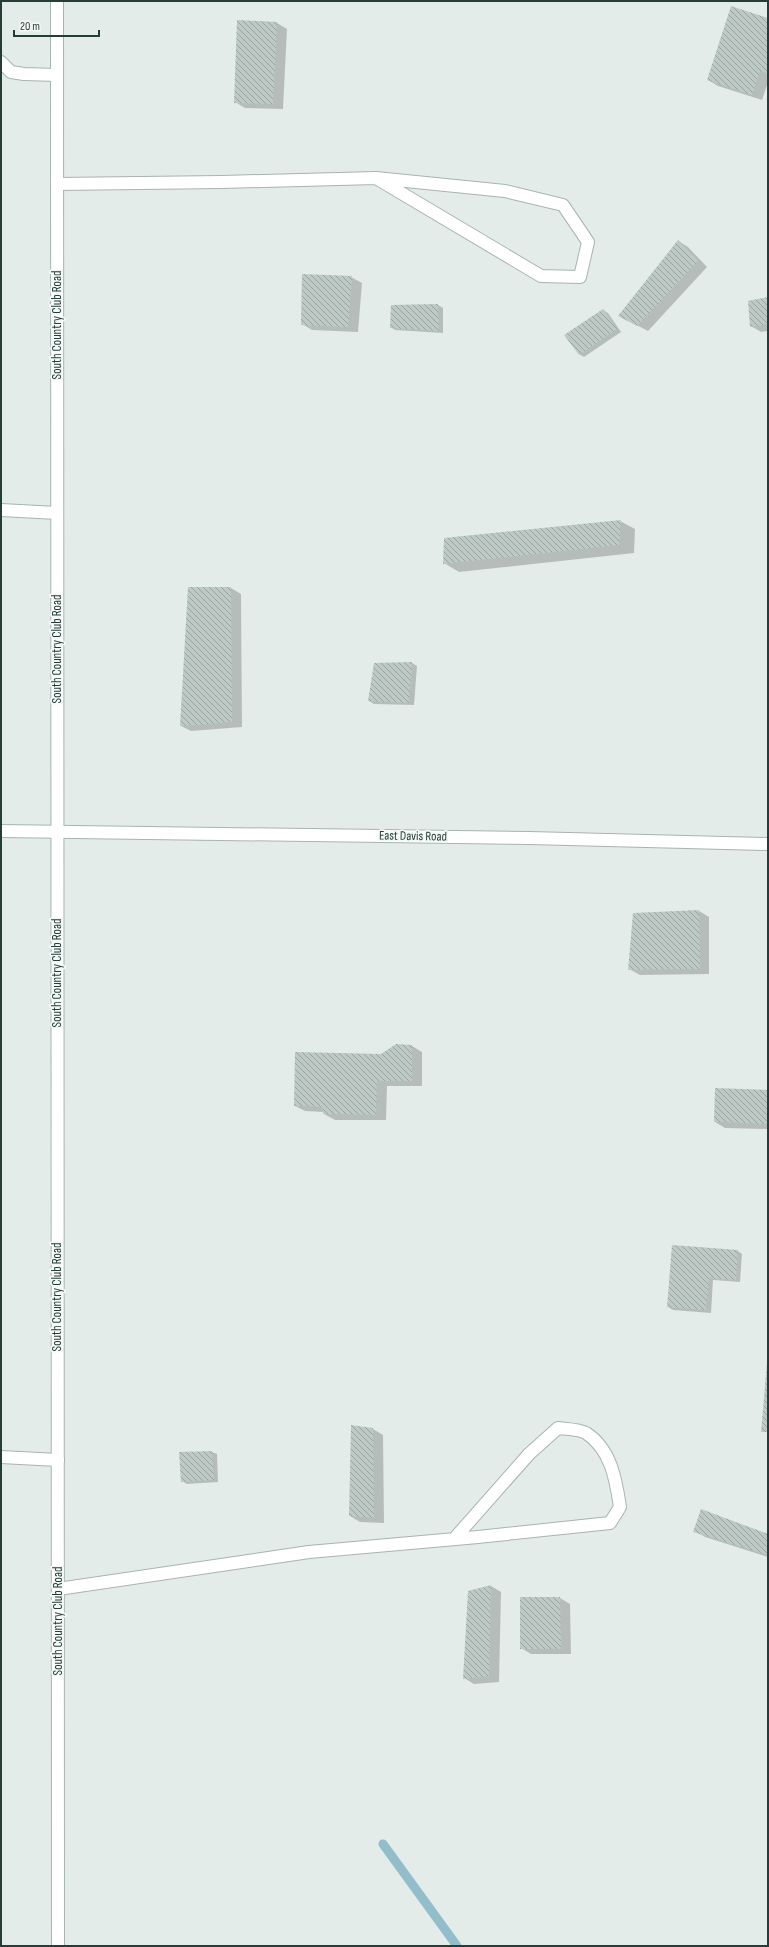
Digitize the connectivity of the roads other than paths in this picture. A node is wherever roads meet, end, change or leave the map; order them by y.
1 (57, 1) edge
2 (1, 62) edge
3 (57, 75) junction
4 (376, 178) junction
5 (57, 184) junction
6 (1, 510) edge
7 (57, 513) junction
8 (57, 830) junction
9 (1, 831) edge
10 (768, 844) edge
11 (1, 1457) edge
12 (58, 1460) junction
13 (454, 1539) junction
14 (58, 1589) junction
15 (58, 1946) edge

1 - 3 street, South Country Club Road
2 - 3 street
3 - 5 street, South Country Club Road
4 - 4 street
4 - 5 street
5 - 7 street, South Country Club Road
6 - 7 street
7 - 8 street, South Country Club Road
8 - 9 street, East Davis Road
8 - 10 street, East Davis Road
8 - 12 street, South Country Club Road
11 - 12 street
12 - 14 street, South Country Club Road
13 - 13 street
13 - 14 street
14 - 15 street, South Country Club Road

